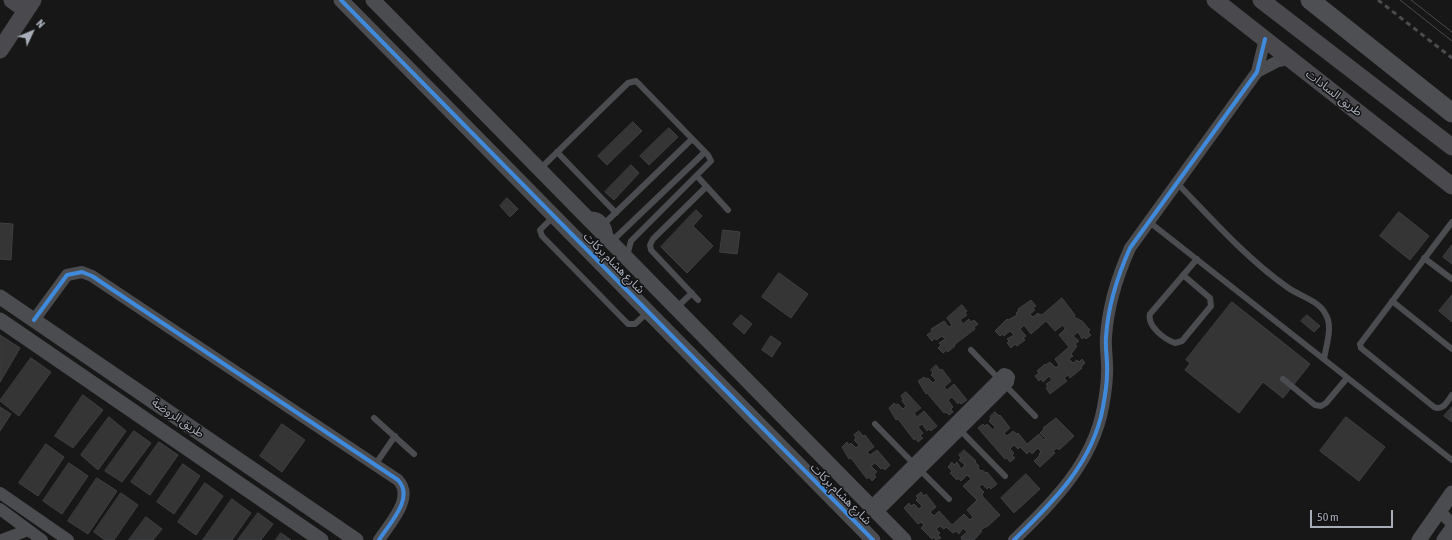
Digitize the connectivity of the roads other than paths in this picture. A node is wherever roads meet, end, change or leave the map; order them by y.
1 (2, 0) edge
2 (12, 0) edge
3 (340, 0) edge
4 (373, 0) edge
5 (1215, 0) edge
6 (1261, 0) edge
7 (1310, 0) edge
8 (0, 3) edge
9 (30, 5) edge
10 (1265, 39) junction
11 (0, 50) edge
12 (1289, 59) junction
13 (1257, 72) junction
14 (446, 74) junction
15 (429, 90) junction
16 (1452, 114) edge
17 (692, 139) junction
18 (1452, 147) edge
19 (557, 152) junction
20 (705, 152) junction
21 (540, 169) junction
22 (696, 176) junction
23 (1176, 182) junction
24 (1452, 186) edge
25 (706, 187) junction
26 (728, 210) dead end
27 (616, 213) junction
28 (554, 216) junction
29 (586, 216) junction
30 (1148, 221) junction
31 (606, 222) junction
32 (1452, 222) edge
33 (610, 241) junction
34 (627, 258) junction
35 (1424, 258) junction
36 (1196, 259) junction
37 (1183, 275) junction
38 (1452, 279) edge
39 (692, 293) junction
40 (0, 297) edge
41 (698, 300) dead end
42 (1392, 301) junction
43 (676, 308) junction
44 (648, 312) junction
45 (0, 320) edge
46 (34, 320) junction
47 (1452, 349) edge
48 (971, 350) dead end
49 (1324, 359) junction
50 (1347, 378) junction
51 (1283, 379) dead end
52 (1002, 382) junction
53 (1452, 395) edge
54 (1035, 416) dead end
55 (374, 418) dead end
56 (789, 422) junction
57 (875, 424) dead end
58 (960, 430) junction
59 (395, 436) junction
60 (774, 439) junction
61 (414, 454) dead end
62 (1452, 460) edge
63 (375, 465) junction
64 (917, 467) junction
65 (1005, 476) dead end
66 (0, 493) edge
67 (1452, 493) edge
68 (949, 499) dead end
69 (0, 509) edge
70 (874, 510) junction
71 (1440, 511) junction
72 (1452, 524) edge
73 (1452, 529) edge
74 (28, 530) junction
75 (2, 540) edge
76 (42, 540) edge
77 (68, 540) edge
78 (321, 540) edge
79 (356, 540) edge
80 (379, 540) edge
81 (873, 540) edge
82 (904, 540) edge
83 (1014, 540) edge
84 (1419, 540) edge
85 (1444, 540) edge

1 - 8 main road
2 - 9 main road
3 - 15 street, شارع هشام بركات
4 - 14 street, شارع هشام بركات
5 - 10 main road, طريق السادات
6 - 18 main road
7 - 16 main road
9 - 11 main road
10 - 12 main road, طريق السادات
10 - 13 street
12 - 13 street
12 - 24 main road, طريق السادات
13 - 23 street
14 - 15 street
14 - 21 street, شارع هشام بركات
15 - 28 street, شارع هشام بركات
17 - 19 lane
17 - 20 lane
17 - 27 lane
19 - 21 lane
19 - 27 lane
20 - 22 lane
20 - 33 lane
21 - 29 street, شارع هشام بركات
22 - 25 lane
22 - 34 lane
23 - 30 street
23 - 49 lane
25 - 26 lane
25 - 39 lane
27 - 31 lane
28 - 44 street, شارع هشام بركات
28 - 44 lane
29 - 31 lane
29 - 33 street, شارع هشام بركات
30 - 36 lane
30 - 83 street
31 - 33 lane
32 - 35 lane
33 - 34 street, شارع هشام بركات
34 - 43 street, شارع هشام بركات
35 - 38 lane
35 - 42 lane
36 - 37 lane
36 - 49 lane
37 - 37 lane
39 - 41 lane
39 - 43 lane
40 - 46 street, طريق الروضة
42 - 47 lane
42 - 53 lane
43 - 56 street, شارع هشام بركات
44 - 60 street, شارع هشام بركات
45 - 78 street, طريق الروضة
46 - 63 street
46 - 79 street, طريق الروضة
48 - 52 lane
49 - 50 lane
50 - 51 lane
50 - 62 lane
52 - 54 lane
52 - 58 street
52 - 64 street
55 - 59 lane
56 - 60 street
56 - 70 street, شارع هشام بركات
57 - 64 lane
58 - 64 street
58 - 65 lane
59 - 61 lane
59 - 63 lane
60 - 81 street, شارع هشام بركات
63 - 80 street
64 - 68 lane
64 - 70 street
66 - 77 street
67 - 71 street
69 - 74 street
70 - 82 street, شارع هشام بركات
71 - 72 street
71 - 84 street
73 - 85 street
74 - 75 street
74 - 76 street

